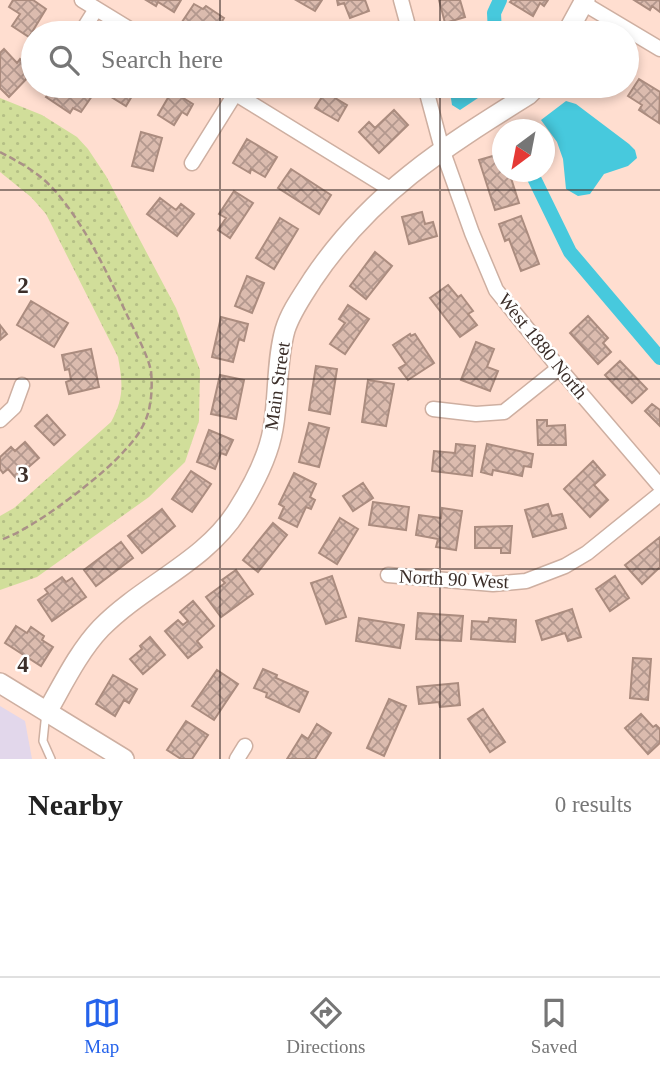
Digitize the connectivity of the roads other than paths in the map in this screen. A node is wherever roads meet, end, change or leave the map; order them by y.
1 (82, 0) edge
2 (401, 0) edge
3 (584, 1) edge
4 (96, 9) junction
5 (88, 21) edge
6 (116, 21) edge
7 (407, 21) edge
8 (573, 21) edge
9 (616, 21) edge
10 (639, 36) edge
11 (660, 49) edge
12 (225, 98) edge
13 (242, 98) edge
14 (428, 98) edge
15 (523, 98) edge
16 (442, 149) junction
17 (192, 163) dead end
18 (390, 189) junction
19 (559, 368) junction
20 (22, 385) dead end
21 (433, 409) dead end
22 (0, 420) edge
23 (660, 486) edge
24 (660, 494) edge
25 (388, 575) dead end
26 (0, 683) edge
27 (47, 712) junction
28 (119, 757) edge
29 (51, 759) edge

1 - 4 street
2 - 7 street
3 - 8 street
3 - 9 street
4 - 5 street
4 - 6 street
10 - 11 street
12 - 17 street
13 - 18 street
14 - 16 street, West 1880 North
15 - 16 street, Main Street
16 - 18 street, Main Street
16 - 19 street, West 1880 North
18 - 27 street, Main Street
19 - 21 street
19 - 23 street, West 1880 North
20 - 22 street
24 - 25 street, North 90 West
26 - 27 street
27 - 28 street
27 - 29 lane

